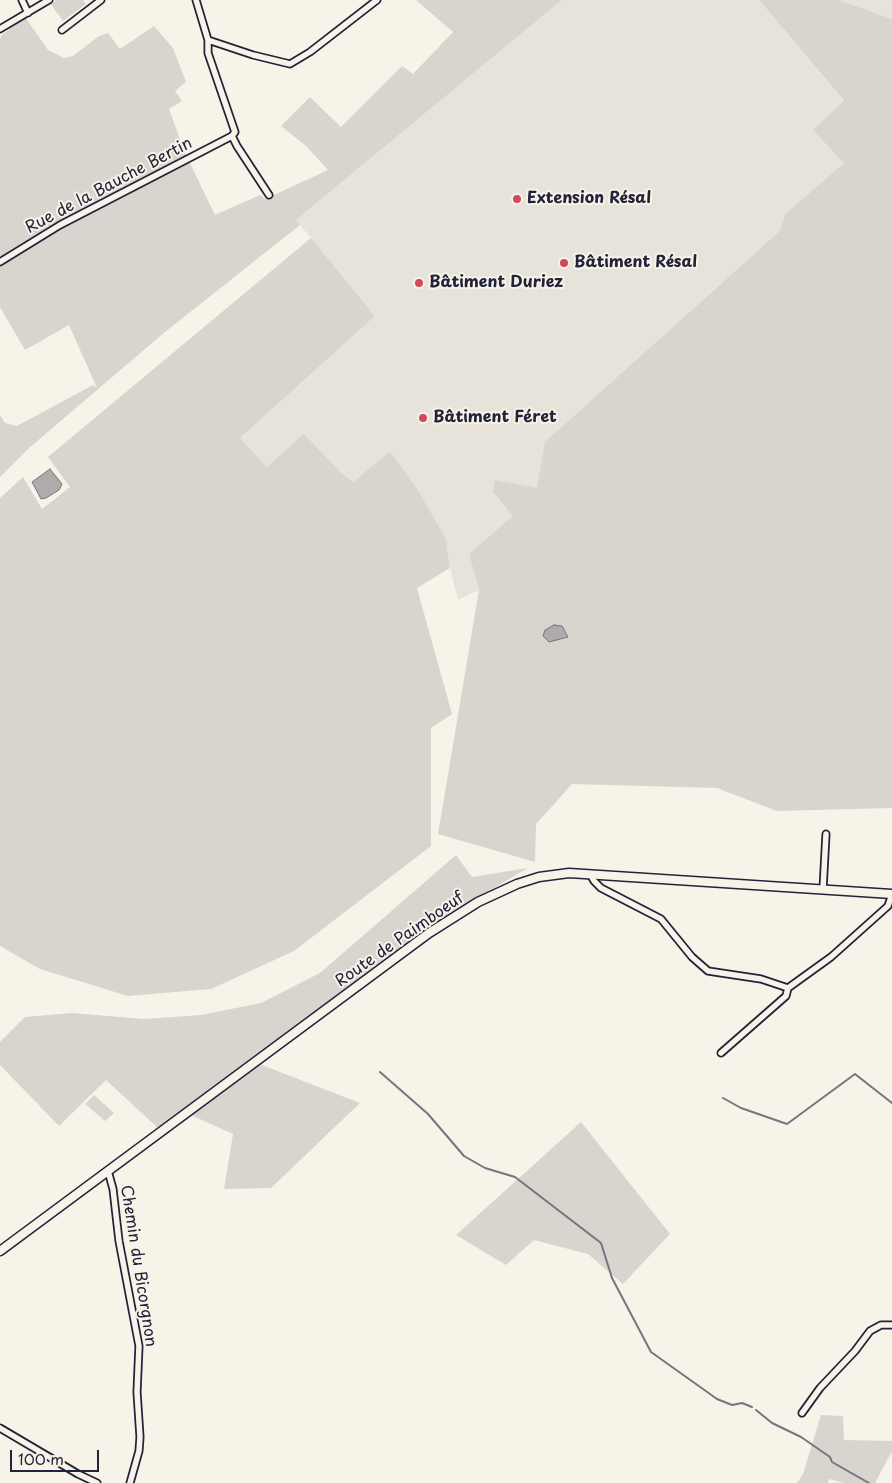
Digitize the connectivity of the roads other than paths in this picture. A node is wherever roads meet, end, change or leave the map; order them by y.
1 (22, 0) edge
2 (49, 0) edge
3 (89, 0) edge
4 (101, 0) edge
5 (196, 0) edge
6 (377, 0) edge
7 (93, 6) junction
8 (28, 13) junction
9 (0, 29) edge
10 (62, 30) dead end
11 (208, 40) junction
12 (232, 136) junction
13 (269, 195) dead end
14 (0, 262) edge
15 (826, 834) dead end
16 (590, 874) junction
17 (823, 890) junction
18 (892, 894) edge
19 (788, 988) junction
20 (721, 1053) dead end
21 (108, 1171) junction
22 (0, 1251) edge
23 (892, 1325) edge
24 (802, 1413) dead end
25 (0, 1428) edge
26 (97, 1483) edge
27 (130, 1483) edge

1 - 8 street
2 - 8 street
3 - 7 street
4 - 7 street
5 - 11 street
6 - 11 street
7 - 10 street
8 - 9 street
11 - 12 street
12 - 13 street
12 - 14 street, Rue de la Bauche Bertin
15 - 17 street
16 - 17 street, Route de Paimboeuf
16 - 19 street
16 - 21 street, Route de Paimboeuf
17 - 18 street, Route de Paimboeuf
18 - 19 street
19 - 20 street
21 - 22 street, Route de Paimboeuf
21 - 27 street, Chemin du Bicorgnon
23 - 24 street
25 - 26 street

